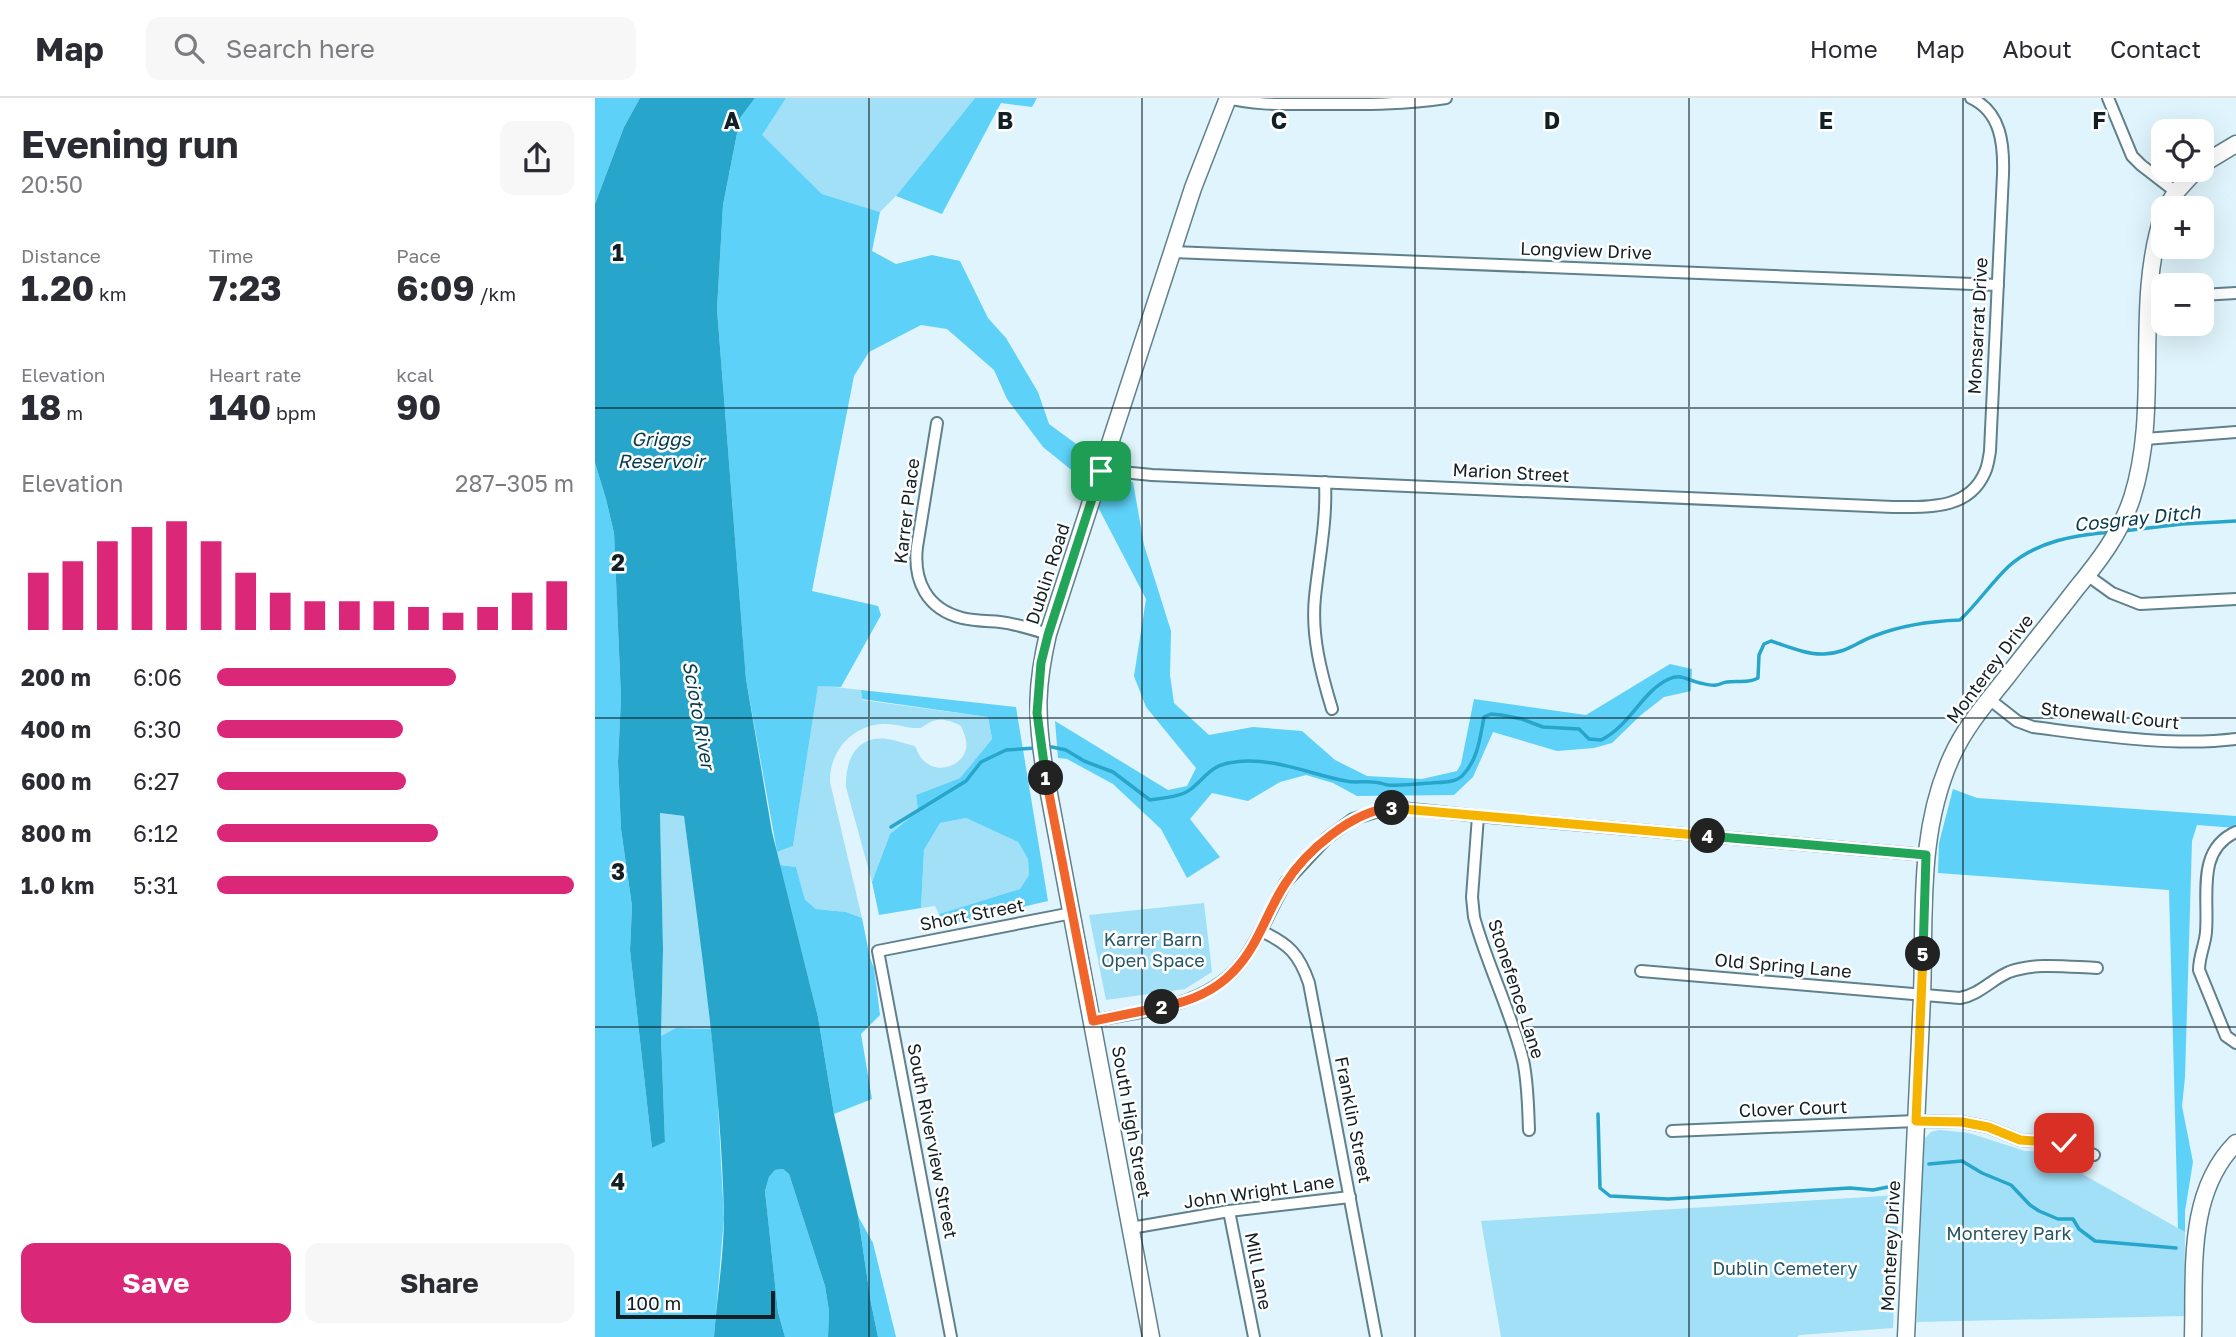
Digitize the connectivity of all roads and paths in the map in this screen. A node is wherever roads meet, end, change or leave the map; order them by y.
1 (1228, 98) edge
2 (1446, 98) edge
3 (1971, 98) edge
4 (2108, 98) edge
5 (2236, 144) edge
6 (2214, 158) edge
7 (2185, 182) edge
8 (2176, 192) junction
9 (2174, 196) edge
10 (1173, 252) junction
11 (1998, 285) junction
12 (2236, 293) edge
13 (2214, 294) edge
14 (2153, 336) edge
15 (937, 423) dead end
16 (2236, 432) edge
17 (2145, 439) junction
18 (1101, 471) junction
19 (1325, 482) junction
20 (1919, 507) joint
21 (2087, 575) junction
22 (2236, 599) edge
23 (1048, 635) junction
24 (1989, 699) junction
25 (1332, 709) dead end
26 (2236, 739) edge
27 (1478, 816) junction
28 (2236, 832) edge
29 (1926, 855) junction
30 (1072, 914) junction
31 (1261, 931) junction
32 (878, 951) joint
33 (2097, 968) dead end
34 (1641, 971) dead end
35 (1922, 995) junction
36 (1093, 1021) junction
37 (2236, 1043) edge
38 (1916, 1121) junction
39 (1529, 1130) dead end
40 (1672, 1131) dead end
41 (2236, 1143) edge
42 (2094, 1155) dead end
43 (1350, 1197) junction
44 (1229, 1211) junction
45 (1131, 1228) junction
46 (951, 1337) edge
47 (1151, 1337) edge
48 (1254, 1337) edge
49 (1376, 1337) edge
50 (1906, 1337) edge
51 (2193, 1337) edge

1 - 2 street
1 - 10 street, Dublin Road
3 - 11 street, Monsarrat Drive
4 - 8 street
5 - 6 street
7 - 8 street
8 - 9 street
10 - 11 street, Longview Drive
10 - 18 street, Dublin Road
11 - 20 street, Monsarrat Drive
12 - 13 street
14 - 17 street, Monterey Drive
15 - 23 street, Karrer Place
16 - 17 street
17 - 21 street, Monterey Drive
18 - 19 street, Marion Street
18 - 23 street, Dublin Road
19 - 20 street, Marion Street
19 - 25 street
21 - 22 street
21 - 24 street, Monterey Drive
23 - 30 street, Dublin Road
24 - 26 street, Stonewall Court
24 - 29 street, Monterey Drive
27 - 29 street
27 - 31 street
27 - 39 street, Stonefence Lane
28 - 37 street
29 - 35 street, Monterey Drive
30 - 32 street, Short Street
30 - 36 street, South High Street
31 - 36 street
31 - 43 street, Franklin Street
32 - 46 street, South Riverview Street
33 - 35 street, Old Spring Lane
34 - 35 street, Old Spring Lane
35 - 38 street, Monterey Drive
36 - 45 street, South High Street
38 - 40 street, Clover Court
38 - 42 street, Clover Court
38 - 50 street, Monterey Drive
41 - 51 street
43 - 44 street, John Wright Lane
43 - 49 street, Franklin Street
44 - 45 street, John Wright Lane
44 - 48 street, Mill Lane
45 - 47 street, South High Street

